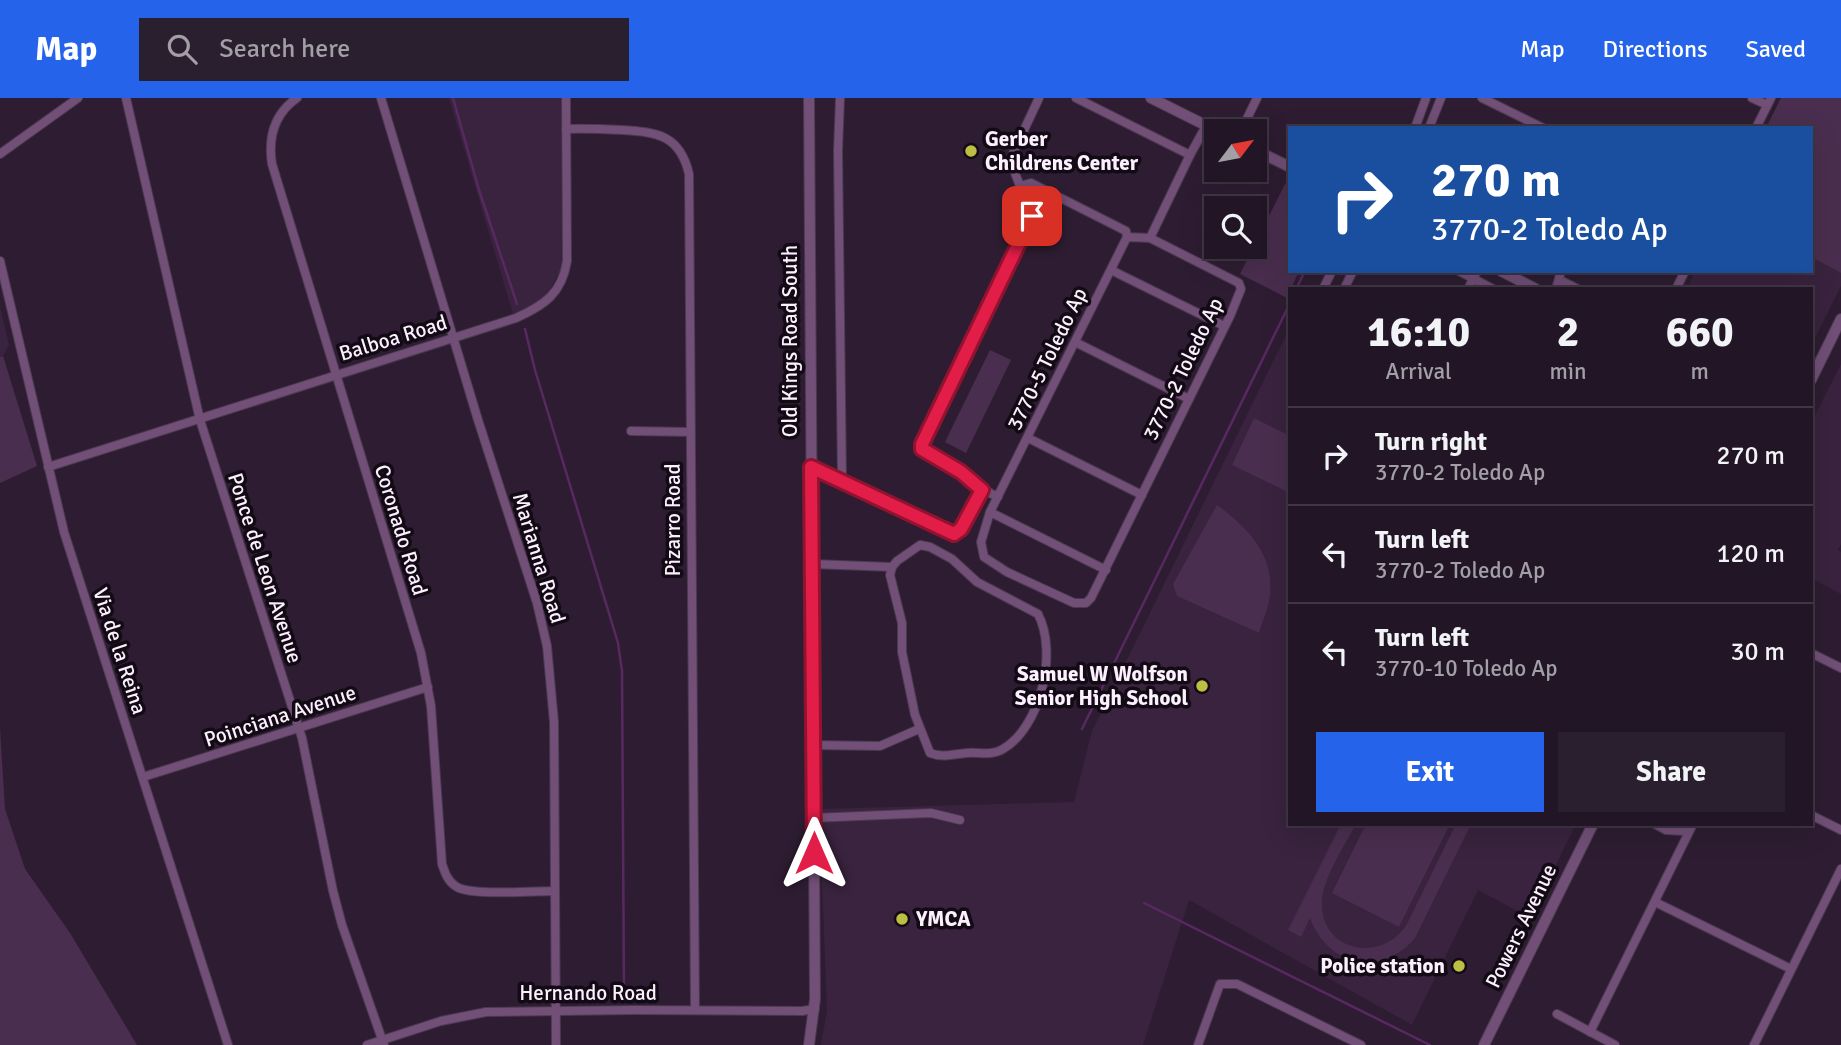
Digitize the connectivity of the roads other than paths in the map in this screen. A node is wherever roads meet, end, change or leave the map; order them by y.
1 (78, 98) edge
2 (126, 98) edge
3 (297, 98) edge
4 (381, 98) edge
5 (566, 98) edge
6 (809, 98) edge
7 (840, 98) edge
8 (1040, 98) edge
9 (1076, 98) edge
10 (1151, 98) edge
11 (1257, 98) edge
12 (1426, 98) edge
13 (1441, 98) edge
14 (1482, 98) edge
15 (1752, 98) edge
16 (1769, 102) edge
17 (1247, 119) edge
18 (1204, 125) edge
19 (1416, 126) edge
20 (1430, 126) edge
21 (1539, 126) edge
22 (1757, 126) edge
23 (566, 129) junction
24 (1204, 130) edge
25 (0, 155) edge
26 (1190, 155) junction
27 (1267, 156) edge
28 (1288, 166) edge
29 (1020, 186) junction
30 (1127, 237) junction
31 (1150, 238) junction
32 (0, 261) edge
33 (1111, 270) junction
34 (1506, 273) edge
35 (1475, 275) edge
36 (1490, 287) edge
37 (1532, 287) edge
38 (1841, 318) edge
39 (1224, 326) junction
40 (454, 337) junction
41 (1075, 342) junction
42 (335, 374) junction
43 (1813, 376) edge
44 (1189, 399) junction
45 (200, 420) junction
46 (631, 432) dead end
47 (690, 432) junction
48 (1028, 438) junction
49 (48, 467) junction
50 (811, 467) junction
51 (842, 481) junction
52 (982, 490) junction
53 (1142, 495) junction
54 (998, 496) junction
55 (990, 512) junction
56 (812, 564) junction
57 (892, 567) junction
58 (1105, 570) junction
59 (1813, 654) edge
60 (1841, 668) edge
61 (428, 687) junction
62 (299, 728) junction
63 (919, 729) junction
64 (813, 745) junction
65 (143, 777) junction
66 (1813, 815) edge
67 (813, 818) junction
68 (960, 820) dead end
69 (1592, 826) edge
70 (1659, 826) edge
71 (1683, 830) edge
72 (1841, 830) edge
73 (1841, 869) edge
74 (555, 891) junction
75 (1655, 902) junction
76 (1791, 970) junction
77 (815, 1009) junction
78 (695, 1010) junction
79 (556, 1011) junction
80 (1557, 1014) dead end
81 (1590, 1032) junction
82 (384, 1042) edge
83 (229, 1045) edge
84 (367, 1045) edge
85 (556, 1045) edge
86 (809, 1045) edge
87 (1198, 1045) edge
88 (1361, 1045) edge
89 (1484, 1045) edge
90 (1615, 1045) edge
91 (1754, 1045) edge

1 - 25 street
2 - 45 street, Ponce de Leon Avenue
3 - 42 street, Coronado Road
4 - 40 street, Marianna Road
5 - 23 street, Balboa Road
6 - 50 street, Old Kings Road South
7 - 51 street
8 - 29 street
9 - 26 street
10 - 18 street
11 - 17 street
12 - 19 street
13 - 20 street
14 - 21 street
15 - 16 street
16 - 22 street
23 - 40 street, Balboa Road
23 - 47 street, Pizarro Road
24 - 26 street
26 - 31 street
27 - 28 street
29 - 30 street
29 - 52 street
30 - 31 street
30 - 33 street, 3770-5 Toledo Ap
31 - 39 street, 3770-2 Toledo Ap
32 - 49 street, Via de la Reina
33 - 39 street
33 - 41 street, 3770-5 Toledo Ap
34 - 37 street
35 - 36 street
38 - 43 street
39 - 44 street, 3770-2 Toledo Ap
40 - 42 street, Balboa Road
40 - 74 street, Marianna Road
41 - 44 street
41 - 48 street, 3770-5 Toledo Ap
42 - 45 street, Balboa Road
42 - 61 street, Coronado Road
44 - 53 street, 3770-2 Toledo Ap
45 - 49 street, Balboa Road
45 - 62 street, Ponce de Leon Avenue
46 - 47 street
47 - 78 street, Pizarro Road
48 - 53 street
48 - 54 street, 3770-5 Toledo Ap
49 - 65 street, Via de la Reina
50 - 51 street
50 - 56 street, Old Kings Road South
51 - 52 street
52 - 54 street
53 - 58 street, 3770-2 Toledo Ap
54 - 55 street, 3770-5 Toledo Ap
55 - 58 street
55 - 58 street, 3770-2 Toledo Ap
56 - 57 street
56 - 64 street, Old Kings Road South
57 - 63 street
57 - 63 street
59 - 60 street
61 - 62 street, Poinciana Avenue
61 - 74 street, Coronado Road
62 - 65 street, Poinciana Avenue
62 - 82 street, Ponce de Leon Avenue
63 - 64 street
64 - 67 street, Old Kings Road South
65 - 83 street, Via de la Reina
66 - 72 street
67 - 68 street
67 - 77 street, Old Kings Road South
69 - 89 street, Powers Avenue
70 - 71 street
71 - 75 street
73 - 76 street
74 - 79 street, Marianna Road
75 - 76 street
75 - 81 street
76 - 91 street
77 - 78 street, Hernando Road
77 - 86 street, Old Kings Road South
78 - 79 street, Hernando Road
79 - 82 street, Hernando Road
79 - 85 street, Marianna Road
80 - 81 street
81 - 90 street
82 - 84 street, Hernando Road
87 - 88 street

